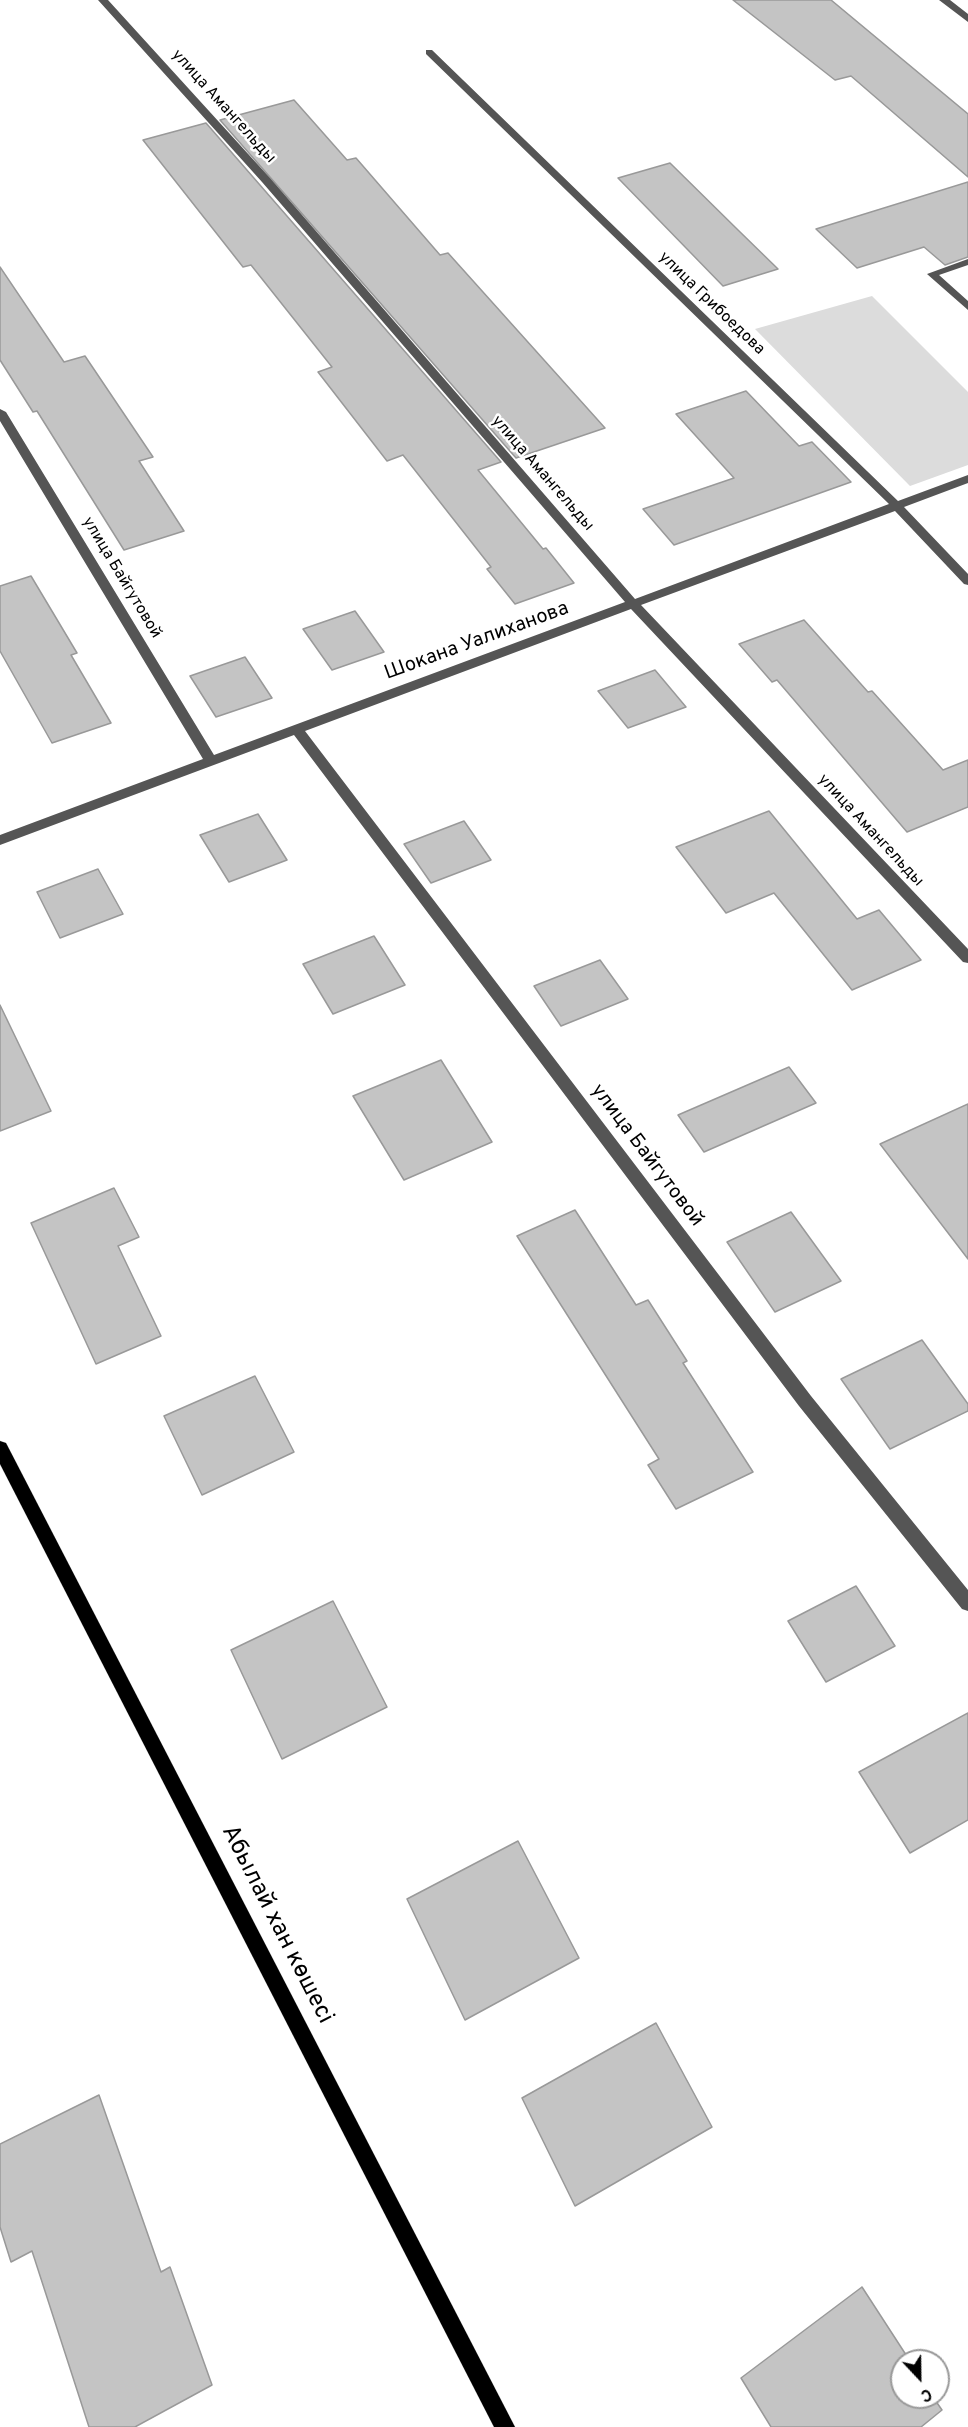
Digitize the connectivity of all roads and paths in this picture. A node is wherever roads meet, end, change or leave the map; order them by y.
1 (103, 0) edge
2 (944, 0) edge
3 (968, 19) edge
4 (429, 52) dead end
5 (968, 262) edge
6 (968, 307) edge
7 (0, 412) edge
8 (968, 479) edge
9 (897, 506) junction
10 (968, 581) edge
11 (633, 604) junction
12 (297, 730) junction
13 (211, 762) junction
14 (0, 840) edge
15 (968, 958) edge
16 (0, 1448) edge
17 (968, 1603) edge
18 (505, 2427) edge

1 - 11 street, улица Амангельды
2 - 3 street
4 - 9 street, улица Грибоедова
5 - 6 street
7 - 13 street, улица Байгутовой
8 - 9 street, Шокана Уалиханова
9 - 10 street, улица Грибоедова
9 - 11 street, Шокана Уалиханова
11 - 12 street, Шокана Уалиханова
11 - 15 street, улица Амангельды
12 - 13 street, Шокана Уалиханова
12 - 17 street, улица Байгутовой
13 - 14 street, Шокана Уалиханова
16 - 18 main road, Абылай хан көшесі

